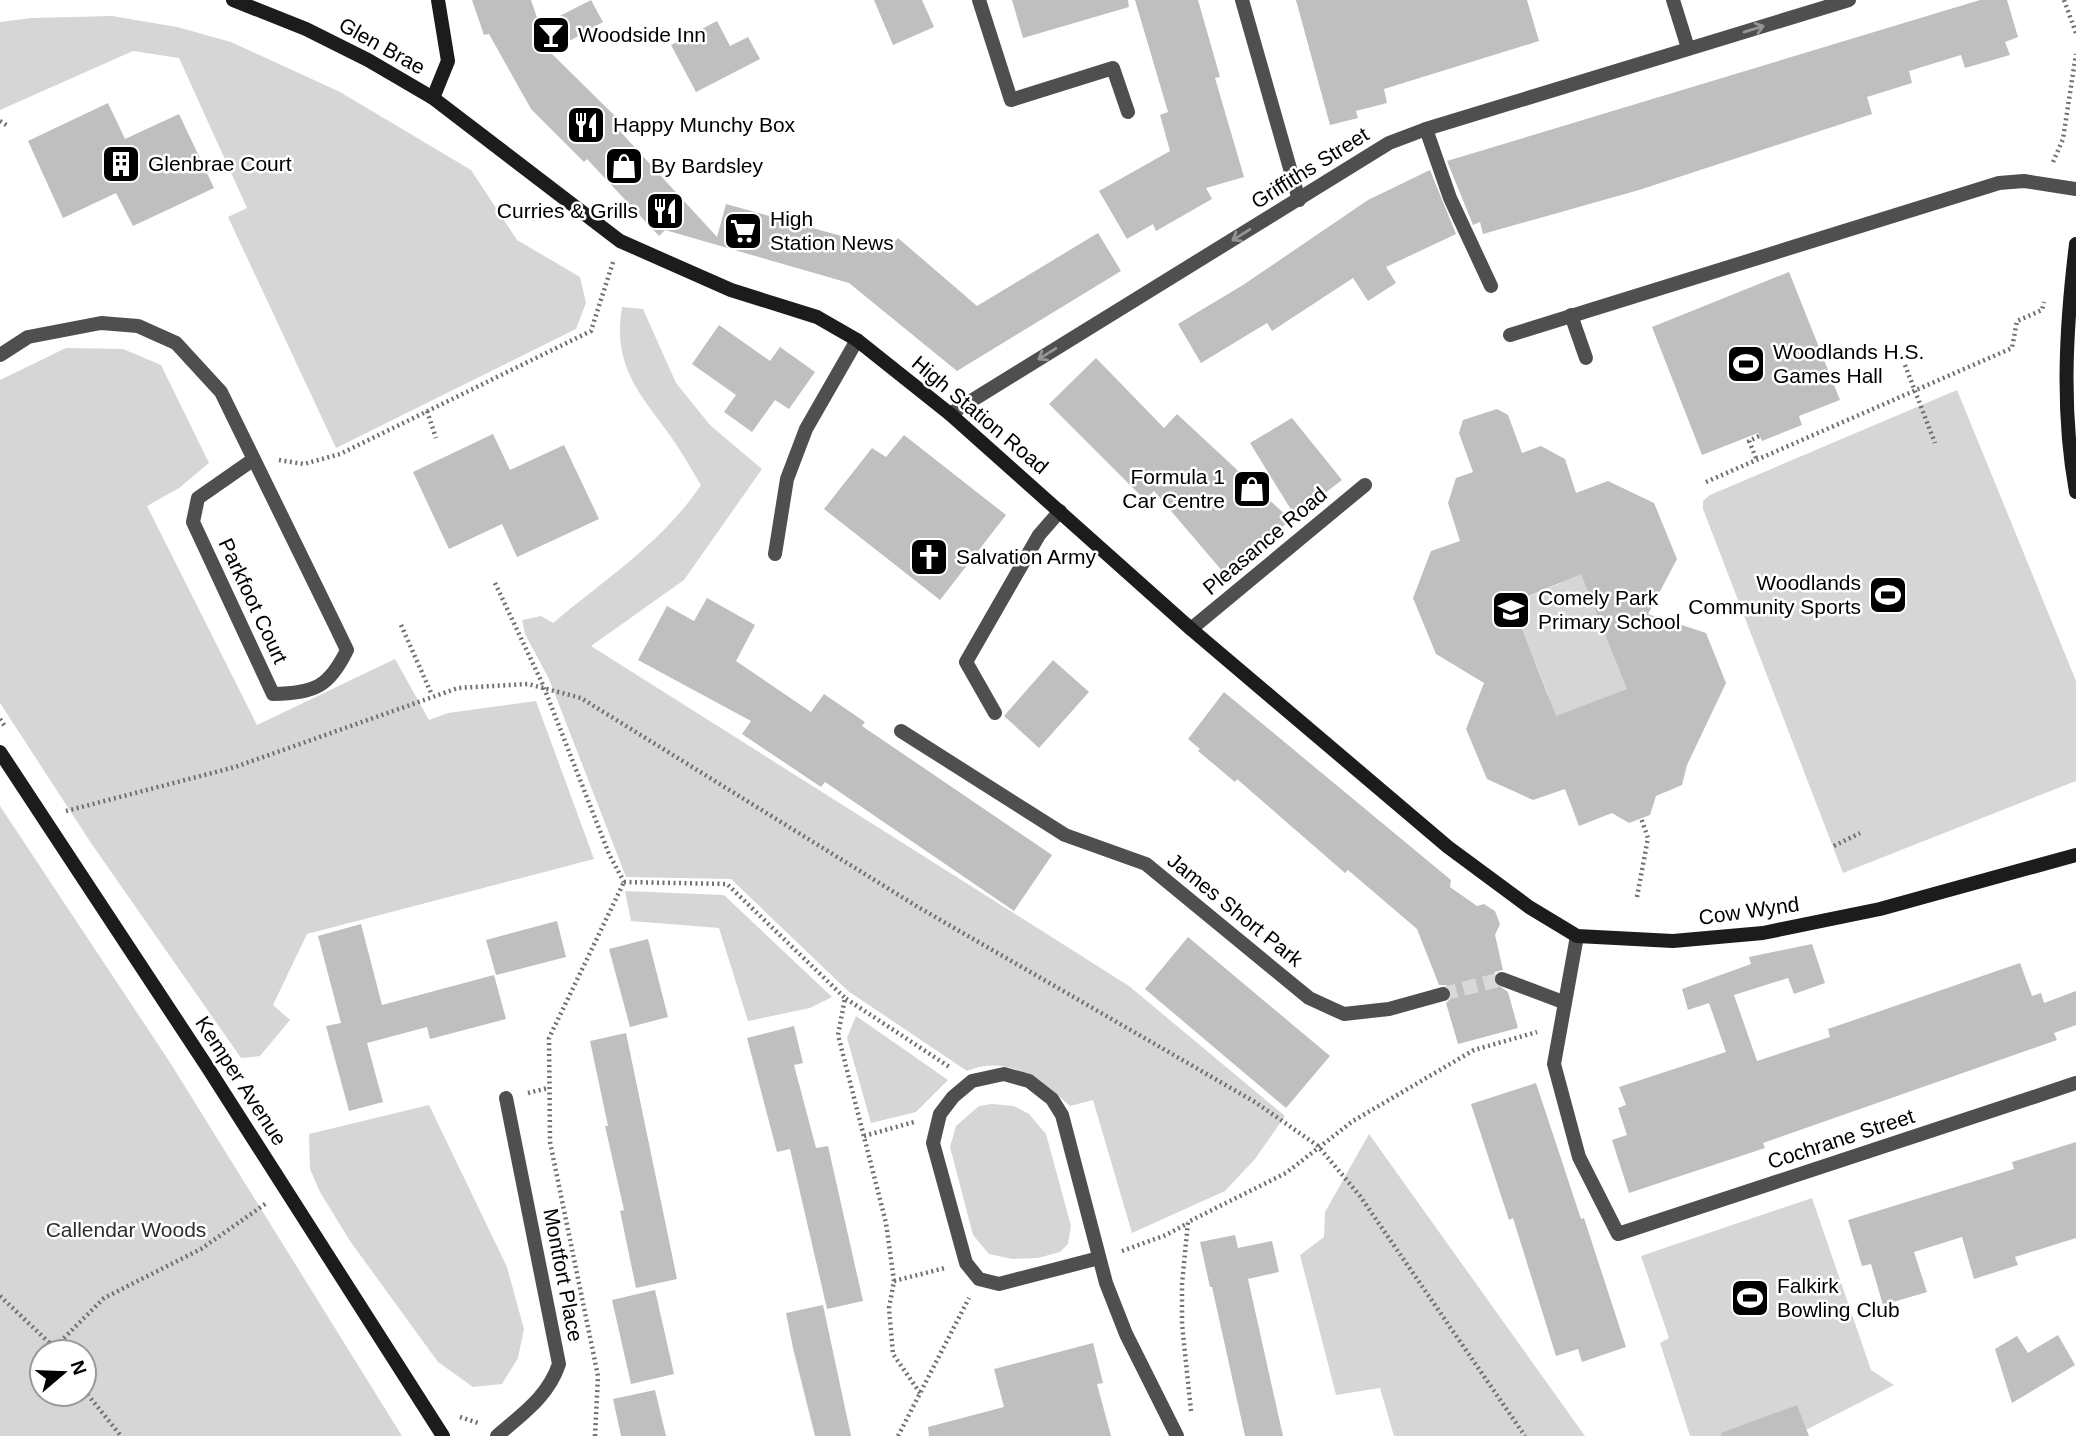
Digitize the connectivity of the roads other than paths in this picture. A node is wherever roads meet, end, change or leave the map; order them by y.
1 (233, 0) edge
2 (438, 0) edge
3 (979, 0) edge
4 (1242, 0) edge
5 (1673, 0) edge
6 (1849, 0) edge
7 (1688, 48) junction
8 (433, 98) junction
9 (1128, 112) dead end
10 (1426, 129) junction
11 (2076, 189) edge
12 (1299, 200) junction
13 (2076, 244) edge
14 (1491, 286) dead end
15 (1571, 315) junction
16 (1510, 335) dead end
17 (857, 340) junction
18 (0, 355) edge
19 (1586, 358) dead end
20 (2071, 405) edge
21 (950, 414) junction
22 (254, 459) junction
23 (1365, 485) dead end
24 (2076, 492) edge
25 (1060, 512) junction
26 (775, 554) dead end
27 (1191, 629) junction
28 (995, 713) dead end
29 (901, 731) dead end
30 (0, 752) edge
31 (1448, 847) joint
32 (2076, 855) edge
33 (1577, 936) junction
34 (1502, 979) tunnel mouth
35 (1443, 994) tunnel mouth
36 (1563, 1002) junction
37 (2076, 1083) edge
38 (506, 1098) dead end
39 (1099, 1258) junction
40 (443, 1436) edge
41 (497, 1436) edge
42 (1177, 1436) edge

1 - 8 main road, Glen Brae
2 - 8 main road
3 - 9 street
4 - 12 street
5 - 7 street
7 -> 6 street, Griffiths Street
7 - 10 street, Griffiths Street
8 - 17 main road, High Station Road
10 - 12 street, Griffiths Street
10 - 14 street
11 - 15 street
12 -> 21 street, Griffiths Street
13 - 20 main road
15 - 16 street
15 - 19 street
17 - 21 main road, High Station Road
17 - 26 street
18 - 22 street, Parkfoot Court
20 - 24 main road
21 - 25 main road, High Station Road
22 - 22 street, Parkfoot Court
23 - 27 street, Pleasance Road
25 - 27 main road, High Station Road
25 - 28 street
27 - 31 main road, High Station Road
29 - 35 street, James Short Park
30 - 40 main road, Kemper Avenue
31 - 33 main road, Cow Wynd
32 - 33 main road, Cow Wynd
33 - 36 street
34 - 36 street
36 - 37 street, Cochrane Street
38 - 41 street, Montfort Place
39 - 39 street
39 - 42 street

